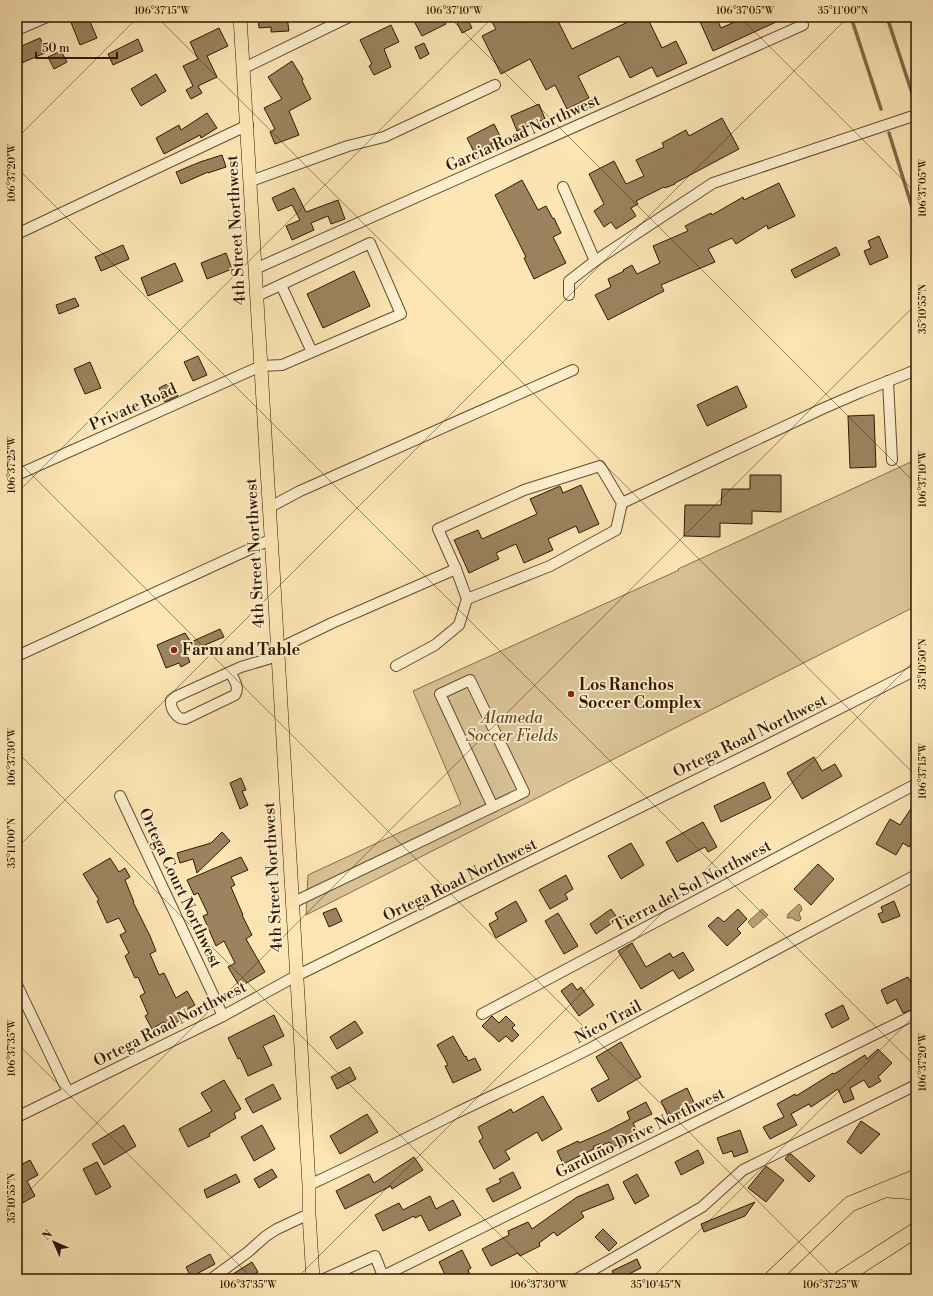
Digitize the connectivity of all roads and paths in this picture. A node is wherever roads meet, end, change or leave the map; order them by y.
1 (47, 17) edge
2 (240, 17) edge
3 (349, 17) edge
4 (803, 25) dead end
5 (17, 30) edge
6 (244, 68) junction
7 (495, 85) dead end
8 (916, 115) edge
9 (248, 125) junction
10 (251, 181) junction
11 (563, 187) dead end
12 (17, 234) edge
13 (595, 261) junction
14 (255, 269) junction
15 (281, 285) junction
16 (569, 295) dead end
17 (257, 296) junction
18 (312, 352) junction
19 (261, 366) junction
20 (573, 370) dead end
21 (916, 371) edge
22 (888, 381) junction
23 (892, 460) dead end
24 (17, 475) edge
25 (622, 503) junction
26 (270, 507) junction
27 (272, 539) junction
28 (456, 569) junction
29 (467, 599) junction
30 (278, 653) junction
31 (17, 656) edge
32 (396, 666) dead end
33 (916, 670) edge
34 (230, 672) junction
35 (916, 784) edge
36 (120, 796) dead end
37 (492, 807) junction
38 (916, 875) edge
39 (292, 903) junction
40 (296, 976) junction
41 (17, 985) edge
42 (482, 1014) dead end
43 (916, 1014) edge
44 (223, 1016) junction
45 (916, 1085) edge
46 (68, 1092) junction
47 (17, 1117) edge
48 (916, 1177) edge
49 (309, 1185) junction
50 (885, 1189) junction
51 (916, 1192) edge
52 (309, 1214) junction
53 (916, 1230) edge
54 (380, 1277) edge
55 (211, 1279) edge
56 (313, 1279) edge
57 (324, 1279) edge
58 (577, 1279) edge
59 (771, 1279) edge
60 (840, 1279) edge

1 - 5 street
2 - 6 main road, 4th Street Northwest
3 - 6 street
4 - 14 street, Garcia Road Northwest
6 - 9 main road, 4th Street Northwest
7 - 10 street
8 - 13 street
9 - 10 main road, 4th Street Northwest
9 - 12 street
10 - 14 main road, 4th Street Northwest
11 - 13 street
13 - 16 street
14 - 17 main road, 4th Street Northwest
15 - 17 street
15 - 18 street
15 - 18 street
17 - 19 main road, 4th Street Northwest
18 - 19 street
19 - 24 street, Private Road
19 - 26 main road, 4th Street Northwest
20 - 26 street
21 - 22 street
22 - 23 street
22 - 25 street
25 - 28 street
25 - 29 street
26 - 27 main road, 4th Street Northwest
27 - 30 main road, 4th Street Northwest
27 - 31 street
28 - 29 street
28 - 30 street
29 - 32 street
30 - 34 street
30 - 39 main road, 4th Street Northwest
33 - 40 street, Ortega Road Northwest
34 - 34 street
35 - 42 street, Tierra del Sol Northwest
36 - 44 street, Ortega Court Northwest
37 - 37 street
37 - 39 street
38 - 49 street, Nico Trail
39 - 40 main road, 4th Street Northwest
40 - 44 street, Ortega Road Northwest
40 - 49 main road, 4th Street Northwest
41 - 46 street
43 - 54 street, Garduño Drive Northwest
44 - 46 street, Ortega Road Northwest
45 - 58 street
46 - 47 street, Ortega Road Northwest
48 - 50 highway
49 - 52 main road, 4th Street Northwest
50 - 51 highway
50 - 59 highway
52 - 55 street
52 - 56 main road, 4th Street Northwest
53 - 60 highway
54 - 57 street

